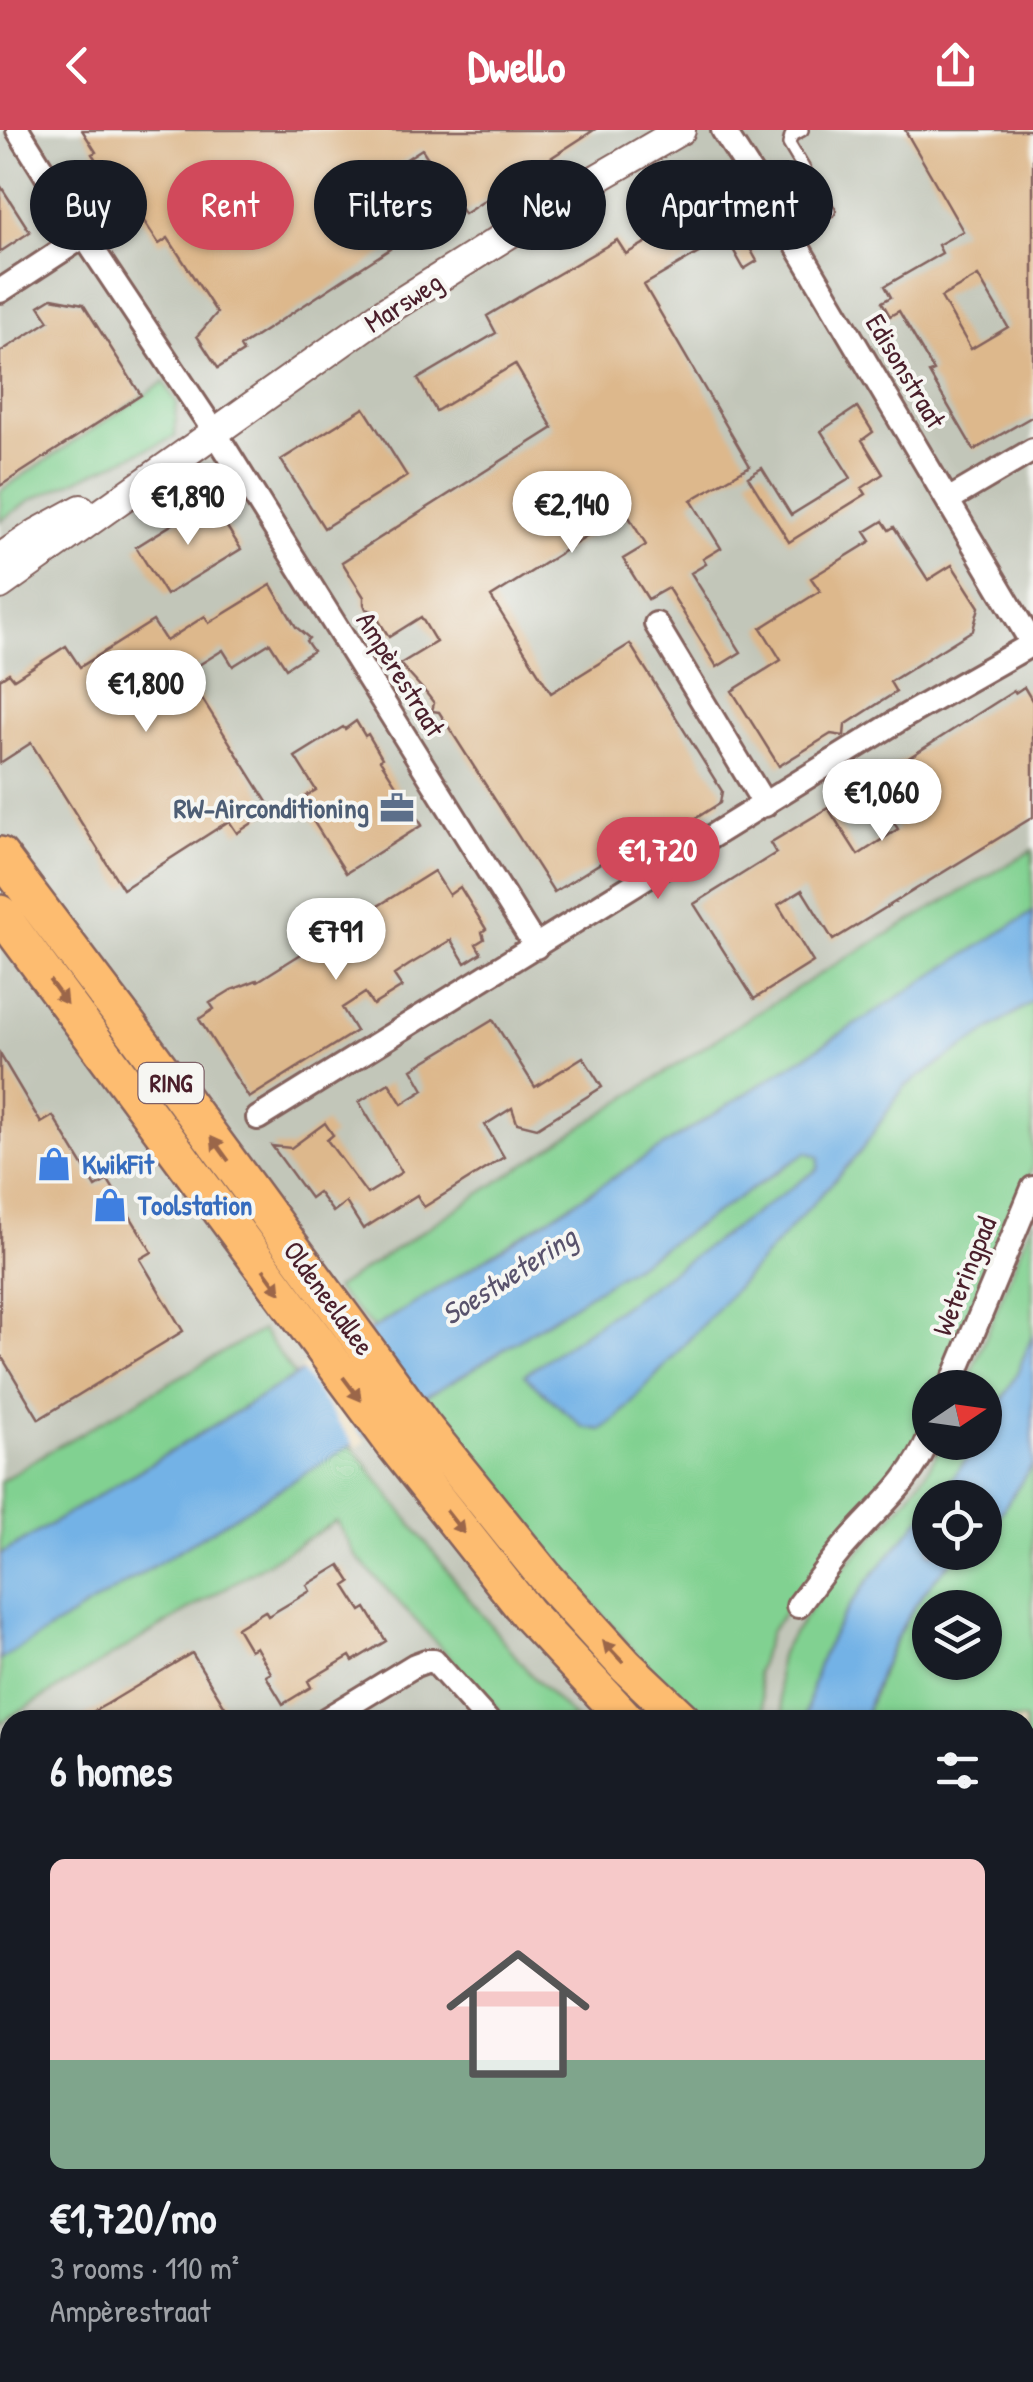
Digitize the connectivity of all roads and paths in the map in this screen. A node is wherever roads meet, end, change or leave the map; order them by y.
1 (18, 130) edge
2 (681, 130) edge
3 (723, 130) edge
4 (802, 130) edge
5 (37, 160) edge
6 (742, 160) edge
7 (798, 160) edge
8 (63, 250) edge
9 (93, 250) edge
10 (800, 250) edge
11 (0, 291) edge
12 (216, 434) junction
13 (1033, 450) edge
14 (184, 454) junction
15 (948, 500) junction
16 (0, 558) edge
17 (0, 585) edge
18 (656, 624) dead end
19 (1033, 644) edge
20 (765, 805) junction
21 (0, 855) edge
22 (0, 913) edge
23 (536, 947) junction
24 (258, 1118) dead end
25 (1033, 1188) edge
26 (957, 1370) edge
27 (409, 1437) junction
28 (919, 1460) edge
29 (798, 1606) dead end
30 (341, 1710) edge
31 (478, 1710) edge
32 (618, 1710) edge
33 (672, 1710) edge

1 - 5 street, Ampèrestraat
2 - 12 street, Marsweg
3 - 6 street, Edisonstraat
4 - 7 lane
8 - 11 street
9 - 12 street, Ampèrestraat
10 - 15 street, Edisonstraat
12 - 14 street, Marsweg
12 - 23 street, Ampèrestraat
13 - 15 street
14 - 16 street, Marsweg
14 - 17 street, Marsweg
15 - 19 street, Edisonstraat
18 - 20 street
19 - 20 street
20 - 23 street
27 -> 21 main road, Oldeneelallee / RING
22 -> 27 main road, Oldeneelallee / RING
23 - 24 street
25 - 26 street, Weteringpad
27 -> 32 main road, Oldeneelallee / RING
33 -> 27 main road, Oldeneelallee / RING
28 - 29 street
30 - 31 street

